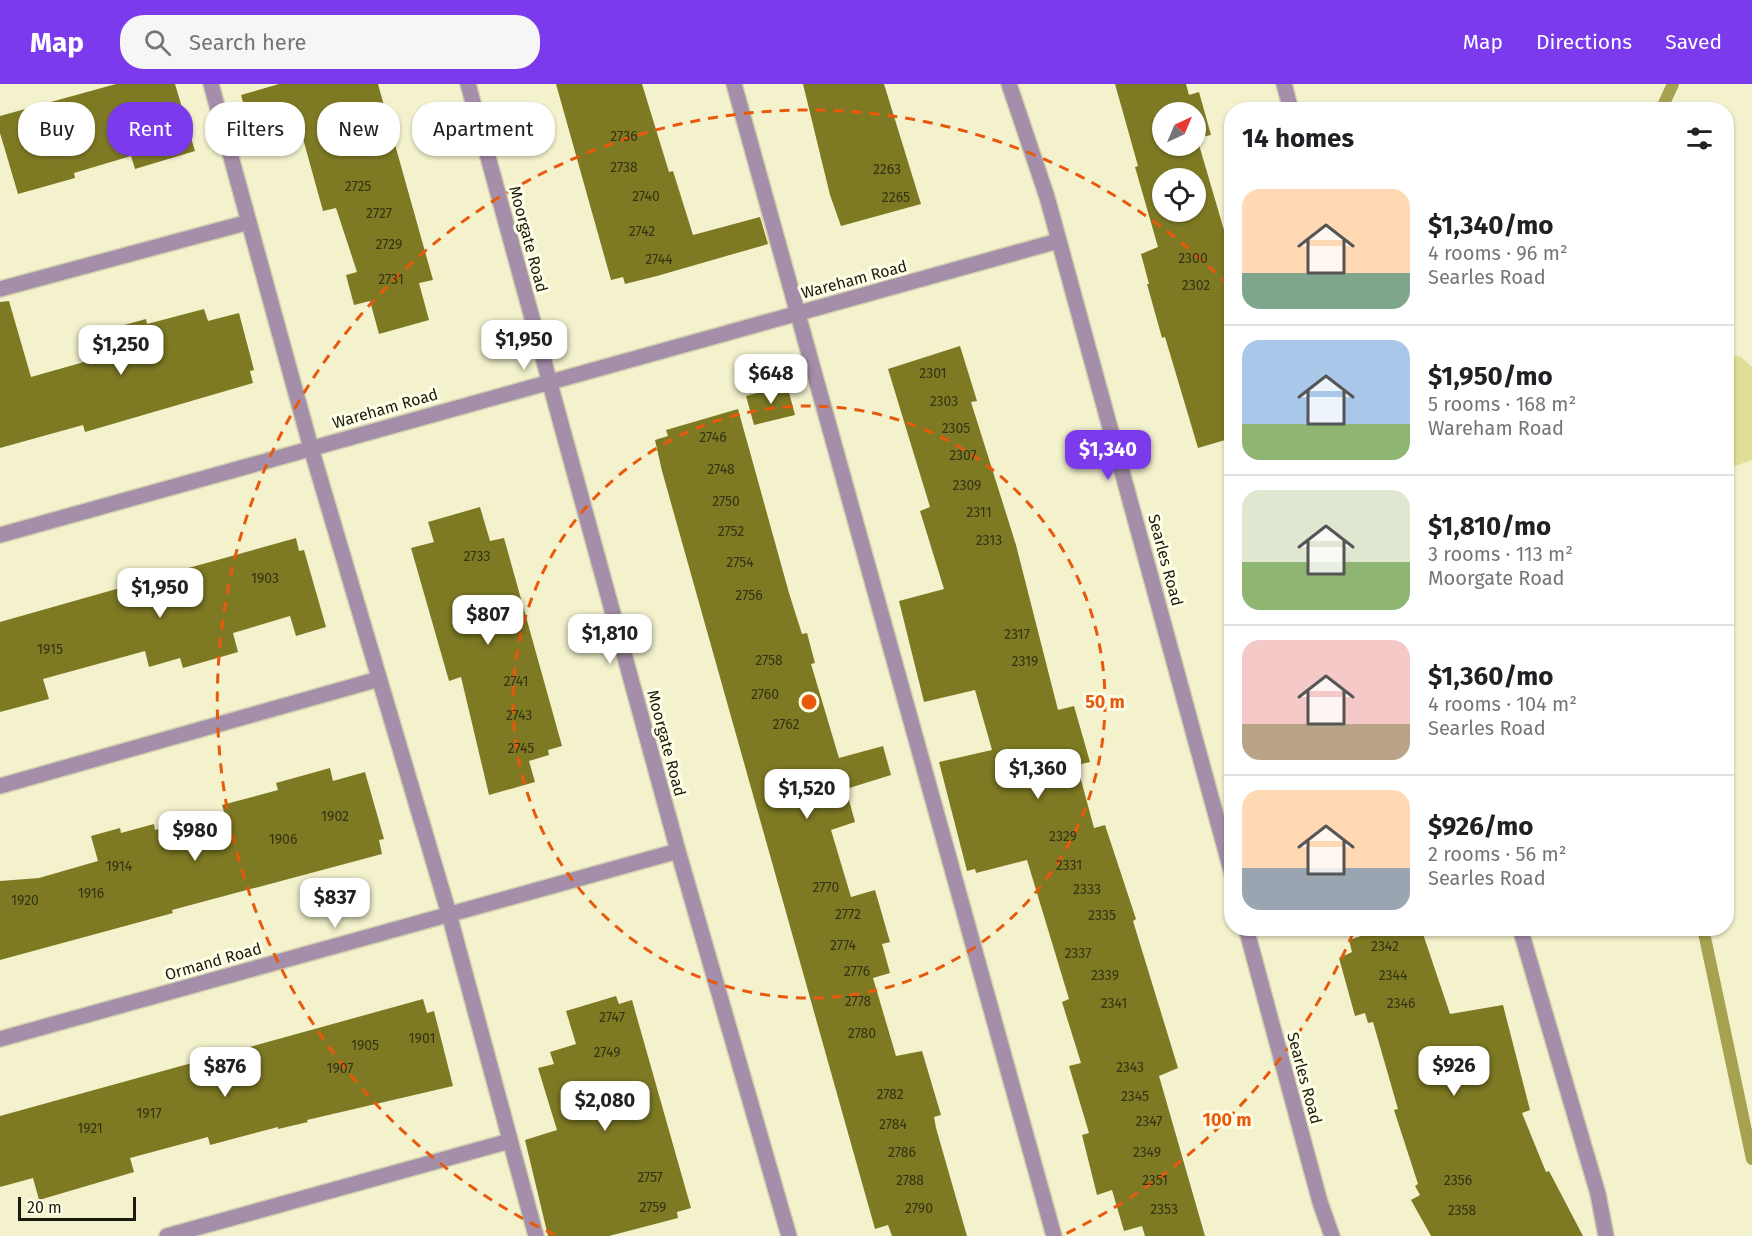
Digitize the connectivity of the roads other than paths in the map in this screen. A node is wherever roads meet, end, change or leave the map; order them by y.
1 (211, 84) edge
2 (468, 84) edge
3 (734, 84) edge
4 (1009, 84) edge
5 (1284, 84) edge
6 (1289, 102) edge
7 (249, 222) junction
8 (1058, 241) junction
9 (0, 289) edge
10 (796, 314) junction
11 (549, 380) junction
12 (311, 448) junction
13 (0, 535) edge
14 (379, 679) junction
15 (0, 786) edge
16 (1224, 844) edge
17 (678, 850) junction
18 (449, 914) junction
19 (1248, 936) edge
20 (1522, 936) edge
21 (0, 1039) edge
22 (510, 1141) junction
23 (166, 1236) edge
24 (536, 1236) edge
25 (789, 1236) edge
26 (1054, 1236) edge
27 (1332, 1236) edge
28 (1606, 1236) edge

1 - 7 street
2 - 11 street, Moorgate Road
3 - 10 street
4 - 8 street, Searles Road
5 - 6 street
7 - 9 street
7 - 12 street
8 - 10 street, Wareham Road
8 - 16 street, Searles Road
10 - 11 street, Wareham Road
10 - 26 street
11 - 12 street, Wareham Road
11 - 17 street, Moorgate Road
12 - 13 street, Wareham Road
12 - 14 street
14 - 15 street
14 - 18 street
17 - 18 street, Ormand Road
17 - 25 street, Moorgate Road
18 - 21 street, Ormand Road
18 - 22 street
19 - 27 street, Searles Road
20 - 28 street
22 - 23 street
22 - 24 street

